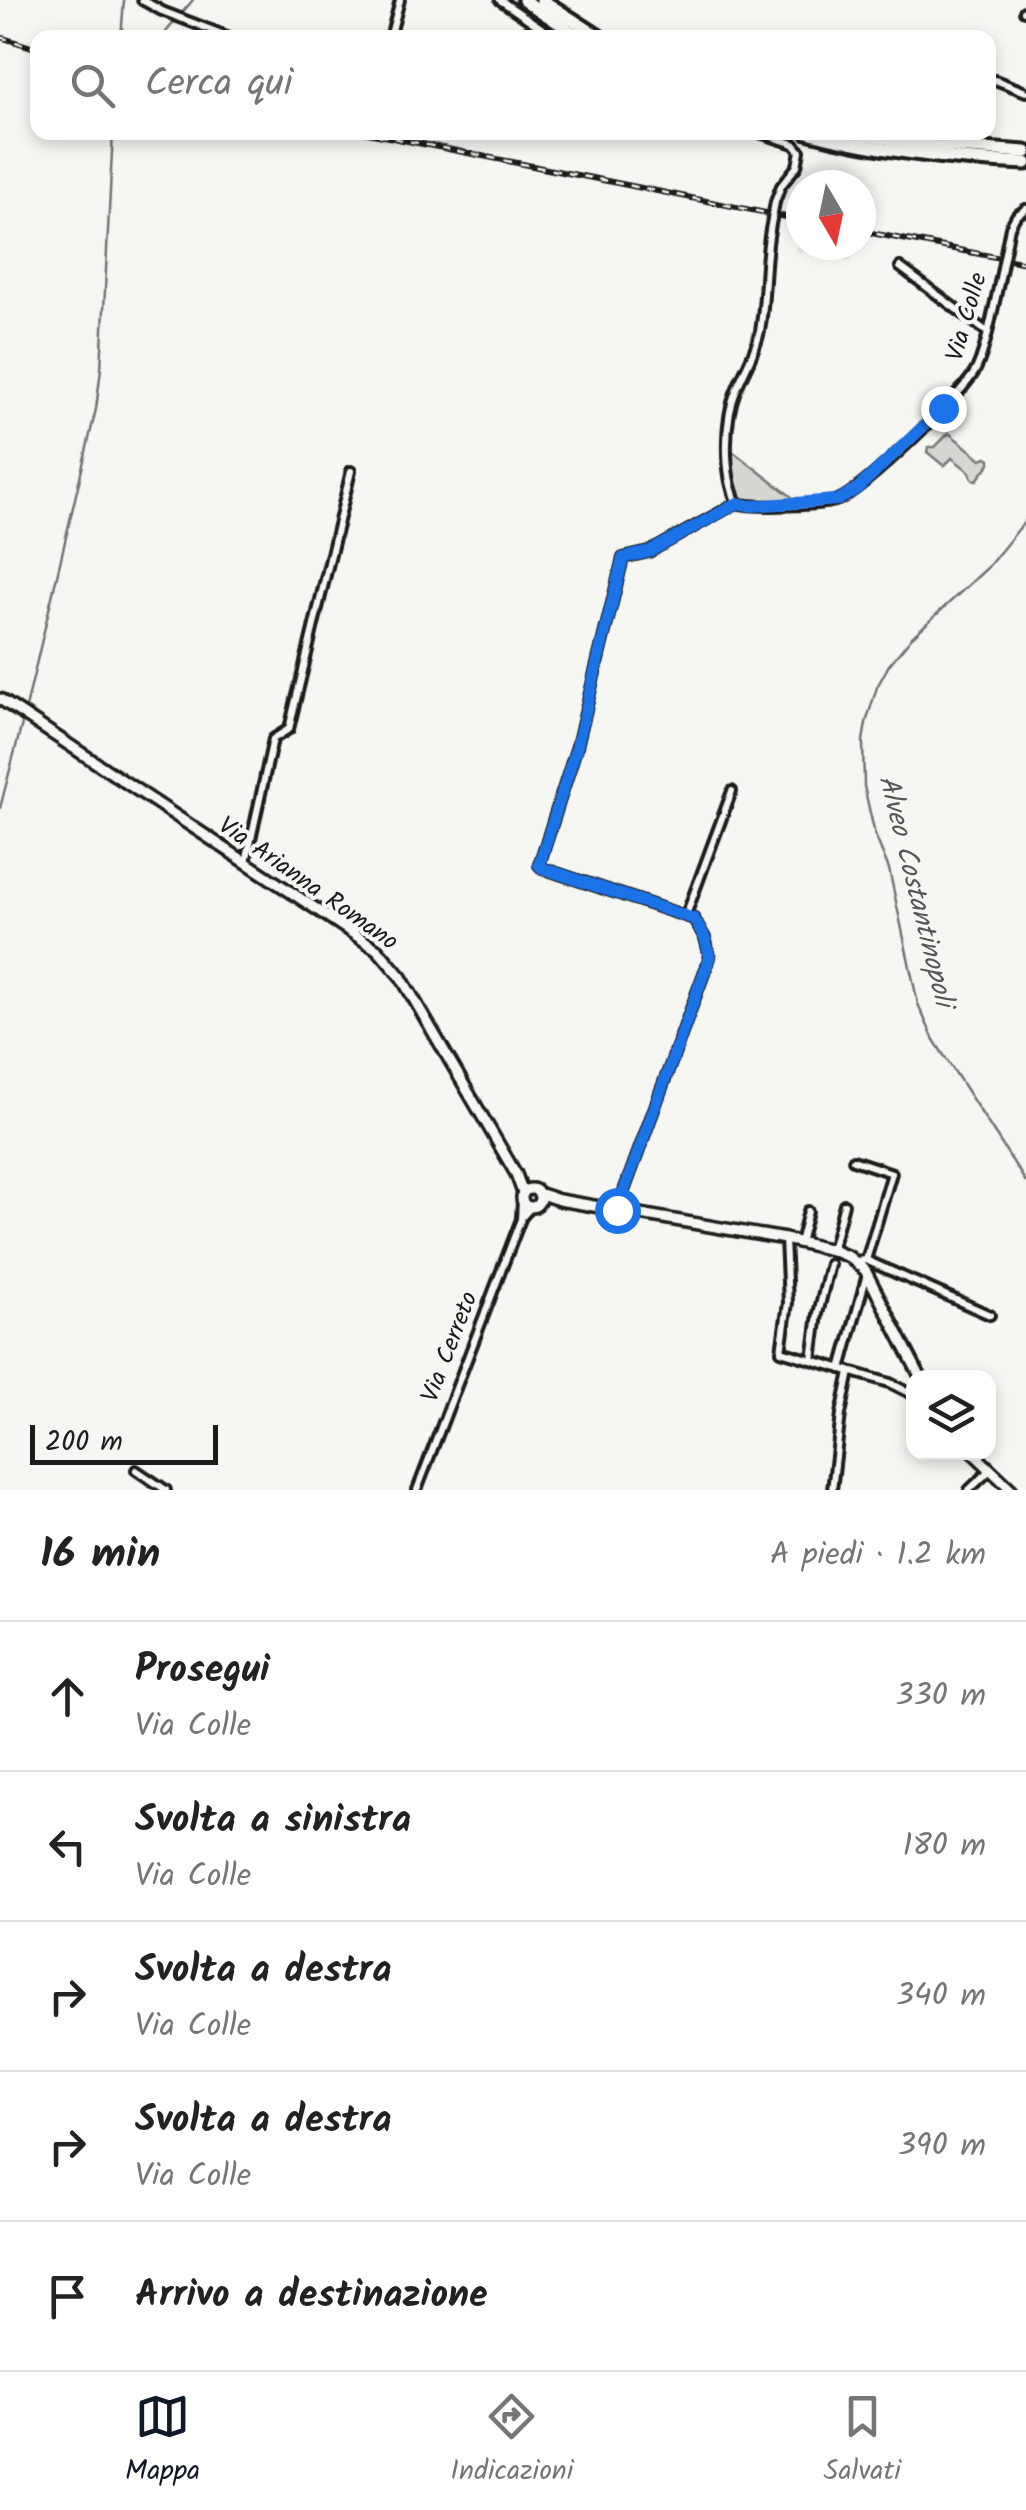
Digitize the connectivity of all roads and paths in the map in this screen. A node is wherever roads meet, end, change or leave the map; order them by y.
1 (142, 0) edge
2 (400, 0) edge
3 (500, 0) edge
4 (524, 0) edge
5 (542, 0) edge
6 (213, 30) edge
7 (392, 30) edge
8 (544, 30) edge
9 (569, 30) edge
10 (588, 30) edge
11 (996, 80) dead end
12 (1026, 92) edge
13 (781, 140) edge
14 (840, 140) edge
15 (901, 140) edge
16 (1026, 152) edge
17 (1026, 163) edge
18 (1026, 212) edge
19 (900, 267) dead end
20 (987, 332) junction
21 (351, 471) dead end
22 (738, 503) junction
23 (0, 700) edge
24 (732, 791) dead end
25 (246, 863) junction
26 (686, 915) junction
27 (852, 1160) dead end
28 (531, 1198) junction
29 (844, 1204) dead end
30 (617, 1210) junction
31 (808, 1211) dead end
32 (785, 1239) junction
33 (800, 1243) junction
34 (832, 1250) junction
35 (860, 1260) junction
36 (830, 1264) dead end
37 (867, 1273) junction
38 (990, 1315) dead end
39 (812, 1360) junction
40 (846, 1370) junction
41 (917, 1370) edge
42 (906, 1392) edge
43 (980, 1460) edge
44 (136, 1470) dead end
45 (990, 1470) junction
46 (166, 1490) edge
47 (416, 1490) edge
48 (832, 1490) edge
49 (970, 1490) edge
50 (1012, 1490) edge

1 - 6 street
2 - 7 street
3 - 8 street
4 - 9 highway
5 - 10 highway
11 - 12 street
13 - 22 street, bridge
14 - 17 highway
15 - 16 highway
18 - 20 street, Via Colle, bridge
19 - 20 street
20 - 22 street, Via Colle
21 - 25 street
22 - 26 street
23 - 25 street, Via Arianna Romano
24 - 26 street
25 - 28 street, Via Arianna Romano
26 - 30 street
27 - 35 street
28 - 30 street
28 - 47 street, Via Cerreto
29 - 34 street
30 - 32 street
31 - 33 street
32 - 33 street
32 - 39 street
33 - 34 street
34 - 35 street
35 - 37 street
35 - 38 street
36 - 39 street
37 - 40 street
37 - 41 street
39 - 40 street
40 - 42 street
40 - 48 street
43 - 45 street
44 - 46 street
45 - 49 street
45 - 50 street

